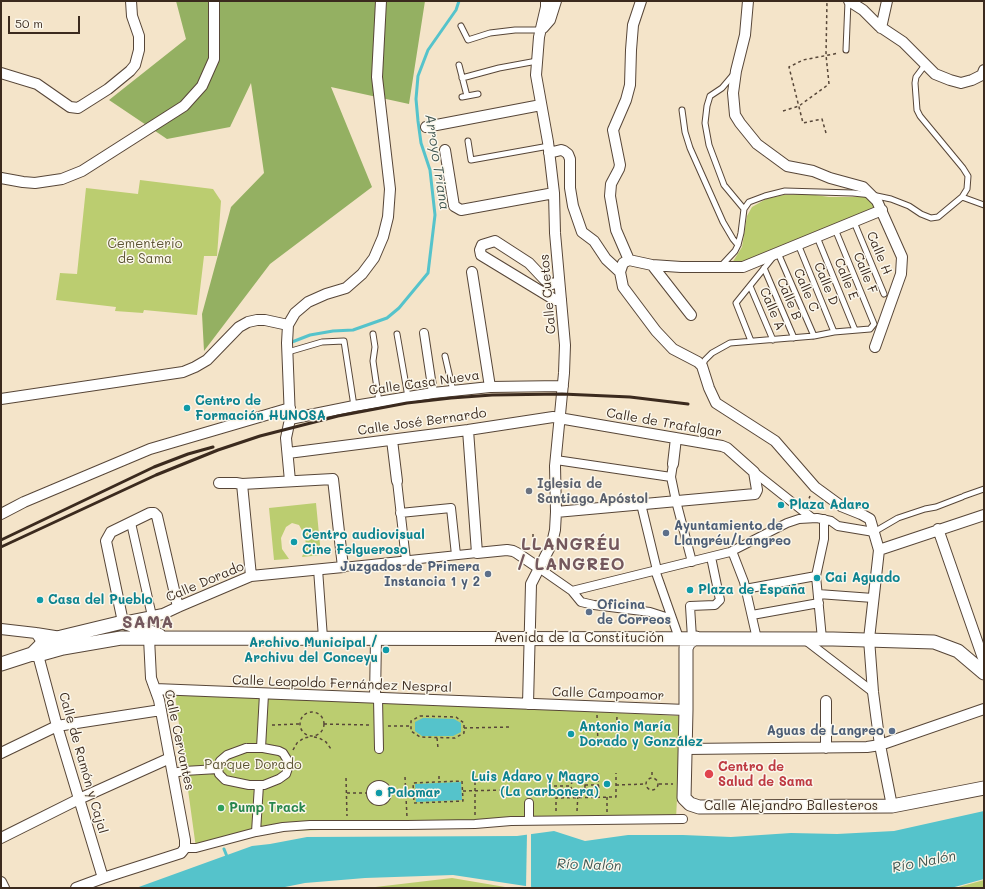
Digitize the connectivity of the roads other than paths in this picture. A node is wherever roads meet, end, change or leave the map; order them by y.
1 (131, 1) edge
2 (214, 1) edge
3 (381, 1) edge
4 (546, 1) edge
5 (556, 1) edge
6 (641, 1) edge
7 (748, 1) edge
8 (849, 1) edge
9 (887, 1) edge
10 (461, 26) dead end
11 (882, 28) junction
12 (541, 30) junction
13 (846, 50) road end
14 (537, 61) junction
15 (459, 65) dead end
16 (925, 65) junction
17 (984, 70) edge
18 (736, 71) junction
19 (1, 73) edge
20 (462, 78) junction
21 (478, 94) dead end
22 (541, 105) junction
23 (682, 110) dead end
24 (426, 127) dead end
25 (468, 141) dead end
26 (549, 149) junction
27 (445, 150) dead end
28 (1, 178) edge
29 (554, 193) junction
30 (872, 195) junction
31 (962, 197) junction
32 (984, 205) edge
33 (744, 208) junction
34 (882, 210) junction
35 (854, 222) junction
36 (835, 229) junction
37 (817, 237) junction
38 (798, 244) junction
39 (738, 245) junction
40 (777, 253) junction
41 (629, 260) junction
42 (652, 265) junction
43 (720, 267) junction
44 (764, 268) junction
45 (472, 272) dead end
46 (620, 272) junction
47 (560, 282) junction
48 (750, 286) junction
49 (884, 294) dead end
50 (561, 299) junction
51 (691, 315) dead end
52 (288, 326) junction
53 (855, 330) junction
54 (834, 332) junction
55 (424, 333) dead end
56 (373, 334) dead end
57 (397, 334) dead end
58 (814, 336) junction
59 (794, 338) junction
60 (773, 340) junction
61 (752, 342) junction
62 (875, 347) dead end
63 (288, 352) junction
64 (446, 356) dead end
65 (702, 366) junction
66 (490, 387) junction
67 (563, 390) junction
68 (453, 391) junction
69 (433, 394) junction
70 (408, 397) junction
71 (1, 399) edge
72 (379, 402) junction
73 (354, 406) junction
74 (290, 408) junction
75 (560, 417) junction
76 (290, 419) junction
77 (468, 430) junction
78 (676, 438) junction
79 (392, 440) junction
80 (288, 453) junction
81 (556, 460) junction
82 (673, 464) joint
83 (754, 472) junction
84 (671, 477) junction
85 (290, 481) junction
86 (397, 482) joint
87 (219, 483) dead end
88 (242, 484) junction
89 (984, 489) edge
90 (676, 500) junction
91 (641, 504) junction
92 (556, 512) junction
93 (400, 513) junction
94 (1, 514) edge
95 (984, 515) edge
96 (818, 519) junction
97 (131, 523) junction
98 (938, 529) junction
99 (874, 532) junction
100 (879, 550) junction
101 (731, 552) junction
102 (477, 553) junction
103 (456, 555) junction
104 (712, 557) junction
105 (406, 560) junction
106 (692, 562) junction
107 (343, 567) junction
108 (539, 568) junction
109 (318, 569) junction
110 (655, 570) junction
111 (250, 576) junction
112 (816, 576) junction
113 (746, 589) junction
114 (572, 591) junction
115 (818, 594) junction
116 (872, 598) junction
117 (819, 603) junction
118 (178, 607) junction
119 (163, 614) junction
120 (752, 615) junction
121 (148, 617) junction
122 (672, 618) junction
123 (128, 624) junction
124 (1, 630) edge
125 (36, 633) junction
126 (157, 636) junction
127 (323, 638) junction
128 (376, 638) junction
129 (529, 638) junction
130 (757, 639) junction
131 (804, 639) junction
132 (822, 639) junction
133 (869, 639) junction
134 (686, 640) junction
135 (64, 642) junction
136 (37, 652) junction
137 (984, 661) edge
138 (1, 664) edge
139 (984, 673) edge
140 (155, 689) junction
141 (873, 692) junction
142 (264, 694) junction
143 (376, 698) junction
144 (826, 701) dead end
145 (528, 706) junction
146 (984, 709) edge
147 (161, 710) junction
148 (686, 710) junction
149 (57, 726) junction
150 (880, 746) junction
151 (260, 748) junction
152 (826, 748) junction
153 (379, 749) dead end
154 (1, 753) edge
155 (683, 753) junction
156 (170, 758) junction
157 (218, 770) junction
158 (173, 773) junction
159 (258, 785) junction
160 (984, 788) edge
161 (372, 793) joint
162 (80, 799) junction
163 (529, 803) dead end
164 (892, 806) junction
165 (683, 819) dead end
166 (529, 821) junction
167 (256, 832) junction
168 (1, 838) edge
169 (185, 848) junction
170 (103, 878) junction
171 (1, 882) edge
172 (4, 888) edge
173 (76, 888) edge

1 - 19 street
2 - 28 street
3 - 52 street
4 - 12 street, Calle Cuetos
5 - 12 street
6 - 41 street
7 - 18 street
8 - 11 street
8 - 13 lane
9 - 11 street
10 - 12 lane
11 - 16 street
12 - 14 street, Calle Cuetos
14 - 20 lane
14 - 22 street, Calle Cuetos
15 - 20 lane
16 - 17 street
16 - 31 lane
18 - 30 street
18 - 33 lane
20 - 21 lane
22 - 24 street
22 - 26 street, Calle Cuetos
23 - 39 lane
25 - 26 lane
26 - 29 street, Calle Cuetos
26 - 46 street
27 - 29 street
29 - 47 street, Calle Cuetos
30 - 31 lane
30 - 33 lane
30 - 34 street
31 - 32 lane
33 - 39 lane
34 - 35 street
34 - 62 street
35 - 36 street
35 - 49 lane, Calle H
36 - 37 street
36 - 53 lane, Calle F
37 - 38 street
37 - 53 lane, Calle E
38 - 40 street
38 - 54 lane, Calle D
39 - 43 lane
40 - 43 street
40 - 44 lane
40 - 58 lane, Calle C
41 - 42 street
41 - 46 street
42 - 43 street
42 - 51 street
44 - 48 lane
44 - 59 lane, Calle B
45 - 66 street
46 - 65 street
47 - 50 street, Calle Cuetos
47 - 50 street
48 - 60 lane, Calle A
48 - 61 lane
50 - 67 street, Calle Cuetos
52 - 63 street
52 - 71 street
53 - 54 lane
54 - 58 lane
55 - 69 street
56 - 72 lane
57 - 70 lane
58 - 59 lane
59 - 60 lane
60 - 61 lane
61 - 65 lane
63 - 73 lane
63 - 74 street
64 - 68 lane
65 - 99 street
66 - 67 street, Calle Casa Nueva
66 - 68 street, Calle Casa Nueva
67 - 75 street, Calle Cuetos
68 - 69 street, Calle Casa Nueva
69 - 70 street, Calle Casa Nueva
70 - 72 street, Calle Casa Nueva
72 - 73 street, Calle Casa Nueva
73 - 76 street, Calle Casa Nueva
74 - 76 street
74 - 94 street
75 - 77 street, Calle José Bernardo
75 - 78 street, Calle de Trafalgar
75 - 81 street, Calle Cuetos
76 - 80 street
77 - 79 street, Calle José Bernardo
77 - 102 street
78 - 82 street
78 - 83 street, Calle de Trafalgar
79 - 80 street, Calle José Bernardo
79 - 86 street
80 - 85 street
81 - 84 street
81 - 92 street, Calle Cuetos
82 - 84 street
83 - 90 street
83 - 96 street
84 - 90 street
85 - 88 street
85 - 107 street
86 - 93 street
87 - 88 street
88 - 111 street
89 - 99 lane
90 - 91 street
90 - 106 street
91 - 92 street
91 - 110 street
92 - 108 street, Calle Cuetos
93 - 103 street
93 - 105 street
95 - 98 street
96 - 99 street
96 - 101 street
96 - 112 street
97 - 118 street
97 - 121 street
97 - 123 street
98 - 100 street
98 - 137 street
99 - 100 street
100 - 116 street
101 - 104 street
101 - 113 street
102 - 103 street, Calle Dorado
102 - 108 street, Calle Dorado
103 - 105 street, Calle Dorado
104 - 106 street
104 - 134 street
105 - 107 street, Calle Dorado
106 - 110 street
107 - 109 street, Calle Dorado
108 - 114 street
108 - 129 street, Calle Cuetos
109 - 111 street, Calle Dorado
109 - 127 street
110 - 114 street
110 - 122 street
111 - 118 street, Calle Dorado
112 - 113 street
112 - 115 street
113 - 120 street
114 - 122 street
115 - 116 street
115 - 117 street
116 - 133 street
117 - 120 street
117 - 132 street
118 - 119 street, Calle Dorado
119 - 121 street, Calle Dorado
119 - 126 street, Calle Cervantes
120 - 130 street
121 - 123 street
122 - 134 street
123 - 126 street
123 - 135 street
124 - 125 street
125 - 135 street
125 - 136 street, Calle de Ramón y Cajal
126 - 127 street, Avenida de la Constitución
126 - 135 street, Avenida de la Constitución
126 - 140 street, Calle Cervantes
127 - 128 street, Avenida de la Constitución
128 - 129 street, Avenida de la Constitución
128 - 143 street
129 - 134 street, Avenida de la Constitución
129 - 145 street, Calle Cuetos
130 - 131 street, Avenida de la Constitución
130 - 134 street, Avenida de la Constitución
131 - 132 street, Avenida de la Constitución
131 - 141 street
132 - 133 street, Avenida de la Constitución
133 - 139 street, Avenida de la Constitución
133 - 141 street
134 - 148 street
135 - 136 street
136 - 138 street
136 - 149 street, Calle de Ramón y Cajal
140 - 142 street, Calle Leopoldo Fernández Nespral
140 - 147 street, Calle Cervantes
141 - 150 street
142 - 143 street, Calle Leopoldo Fernández Nespral
142 - 151 street
143 - 145 street, Calle Leopoldo Fernández Nespral
143 - 153 street
144 - 152 street
145 - 148 street, Calle Campoamor
146 - 150 street
147 - 149 street
147 - 156 street, Calle Cervantes
148 - 155 street
149 - 154 street
149 - 162 street, Calle de Ramón y Cajal
150 - 152 street
150 - 164 street
151 - 157 street
151 - 159 street
152 - 155 street
155 - 164 street, Calle Alejandro Ballesteros
156 - 158 street, Calle Cervantes
156 - 162 street
157 - 158 street
157 - 159 street
158 - 169 street, Calle Cervantes
159 - 167 street
160 - 164 street, Calle Alejandro Ballesteros
161 - 161 street
162 - 168 street
162 - 170 street, Calle de Ramón y Cajal
163 - 166 street
165 - 166 street
166 - 167 street
167 - 169 street
169 - 170 street
170 - 173 street
171 - 172 street

